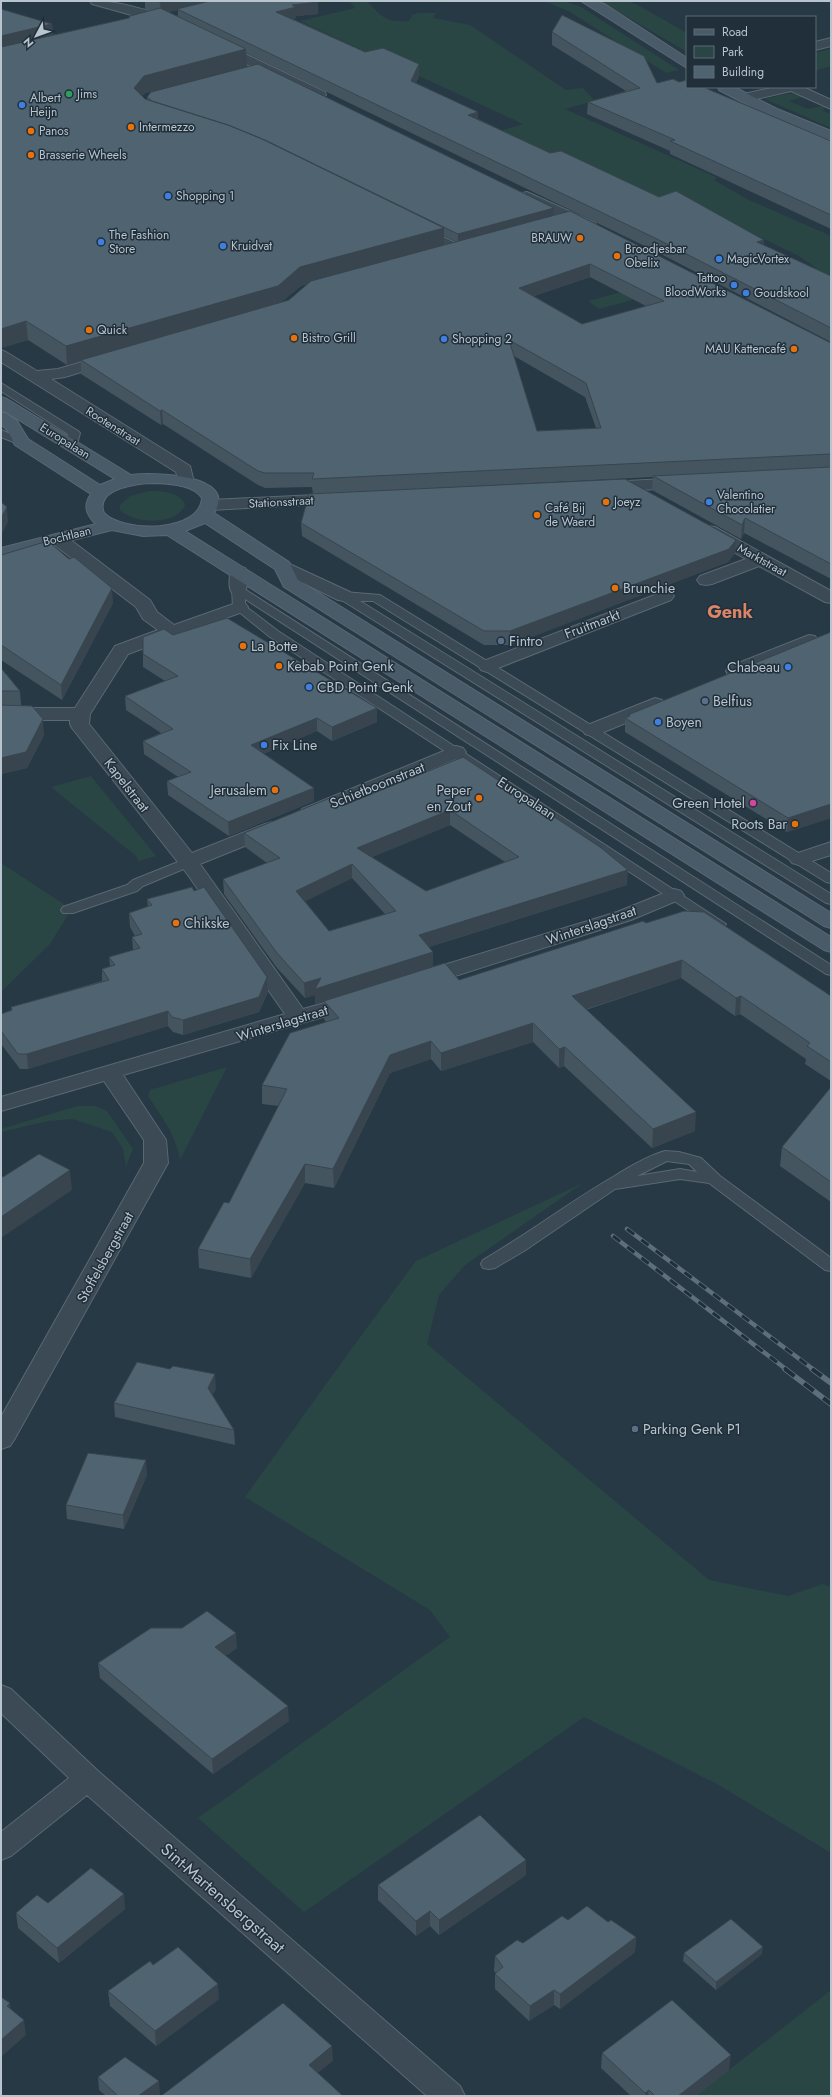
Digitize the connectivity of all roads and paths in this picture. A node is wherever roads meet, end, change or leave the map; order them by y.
1 (96, 1) edge
2 (587, 1) edge
3 (182, 14) dead end
4 (162, 19) junction
5 (141, 24) edge
6 (181, 27) edge
7 (208, 40) edge
8 (831, 42) edge
9 (816, 46) edge
10 (686, 63) edge
11 (263, 66) junction
12 (247, 70) edge
13 (726, 88) edge
14 (788, 88) edge
15 (794, 88) edge
16 (744, 98) junction
17 (333, 101) edge
18 (831, 105) edge
19 (831, 136) edge
20 (515, 190) edge
21 (571, 217) junction
22 (553, 222) edge
23 (420, 229) edge
24 (605, 234) edge
25 (464, 248) joint
26 (440, 254) edge
27 (127, 354) edge
28 (1, 355) edge
29 (32, 376) junction
30 (1, 386) edge
31 (1, 402) edge
32 (1, 417) edge
33 (1, 433) edge
34 (21, 442) junction
35 (72, 446) junction
36 (129, 481) junction
37 (186, 482) junction
38 (697, 482) edge
39 (630, 486) junction
40 (591, 488) edge
41 (101, 493) junction
42 (354, 498) edge
43 (657, 502) edge
44 (208, 510) junction
45 (96, 513) junction
46 (692, 521) edge
47 (112, 524) junction
48 (169, 529) junction
49 (58, 539) junction
50 (22, 546) junction
51 (1, 553) edge
52 (761, 559) junction
53 (283, 566) junction
54 (239, 580) junction
55 (706, 580) dead end
56 (344, 596) junction
57 (665, 596) dead end
58 (831, 598) edge
59 (239, 607) junction
60 (172, 632) junction
61 (809, 640) edge
62 (492, 664) junction
63 (721, 677) edge
64 (673, 697) edge
65 (1, 714) edge
66 (81, 714) junction
67 (592, 730) junction
68 (456, 752) junction
69 (831, 848) edge
70 (799, 859) junction
71 (188, 862) junction
72 (831, 879) edge
73 (674, 894) junction
74 (831, 900) edge
75 (68, 910) dead end
76 (831, 922) edge
77 (732, 932) edge
78 (831, 946) edge
79 (831, 970) edge
80 (404, 985) edge
81 (374, 994) edge
82 (299, 1018) junction
83 (110, 1073) junction
84 (1, 1104) edge
85 (489, 1264) dead end
86 (831, 1266) edge
87 (1, 1440) edge
88 (1, 1696) edge
89 (88, 1779) junction
90 (1, 1848) edge
91 (449, 2096) edge

1 - 4 street
2 - 10 main road
3 - 4 main road
4 - 5 main road
4 - 6 street
7 - 11 street
8 - 9 street
11 - 12 lane
11 - 17 street
13 - 16 main road
14 - 16 street
15 - 18 street
16 - 19 main road
20 - 21 street
21 - 22 street
21 - 24 street
23 - 25 lane
25 - 26 street
27 - 29 street
28 - 29 street, Rootenstraat
29 - 37 street, Rootenstraat
30 - 35 lane
31 - 35 main road, Europalaan
32 - 34 main road, Europalaan
33 - 34 lane
34 - 41 main road, Europalaan
35 - 36 main road, Europalaan
36 - 37 main road
36 - 41 main road
37 - 44 main road
38 - 39 street
39 - 40 street
39 - 43 street
41 - 45 main road
42 - 44 street, Stationsstraat
44 - 48 main road
44 - 53 main road
45 - 47 main road
45 - 50 main road, Bochtlaan
46 - 52 street, Marktstraat
47 - 48 main road
47 - 49 main road, Bochtlaan
48 - 54 main road, Europalaan
49 - 50 main road, Bochtlaan
49 - 60 street
50 - 51 main road, Bochtlaan
52 - 55 street
52 - 58 street, Marktstraat
53 - 56 street
53 - 76 main road
54 - 59 lane
54 - 78 main road, Europalaan
54 - 79 lane, Europalaan
56 - 62 lane
56 - 74 lane
57 - 62 street, Fruitmarkt
59 - 60 street
59 - 68 lane, Europalaan
60 - 66 street
61 - 63 street
62 - 67 lane
64 - 67 street
65 - 66 street
66 - 71 street, Kapelstraat
67 - 70 lane
68 - 71 street, Schietboomstraat
68 - 73 lane, Europalaan
69 - 70 street
70 - 72 lane
71 - 75 lane
71 - 82 street, Kapelstraat
73 - 77 lane, Europalaan
73 - 80 street, Winterslagstraat
81 - 82 street, Winterslagstraat
82 - 83 street, Winterslagstraat
83 - 84 street, Winterslagstraat
83 - 87 street, Stoffelsbergstraat
85 - 86 lane
88 - 89 street, Sint-Martensbergstraat
89 - 90 street
89 - 91 street, Sint-Martensbergstraat

